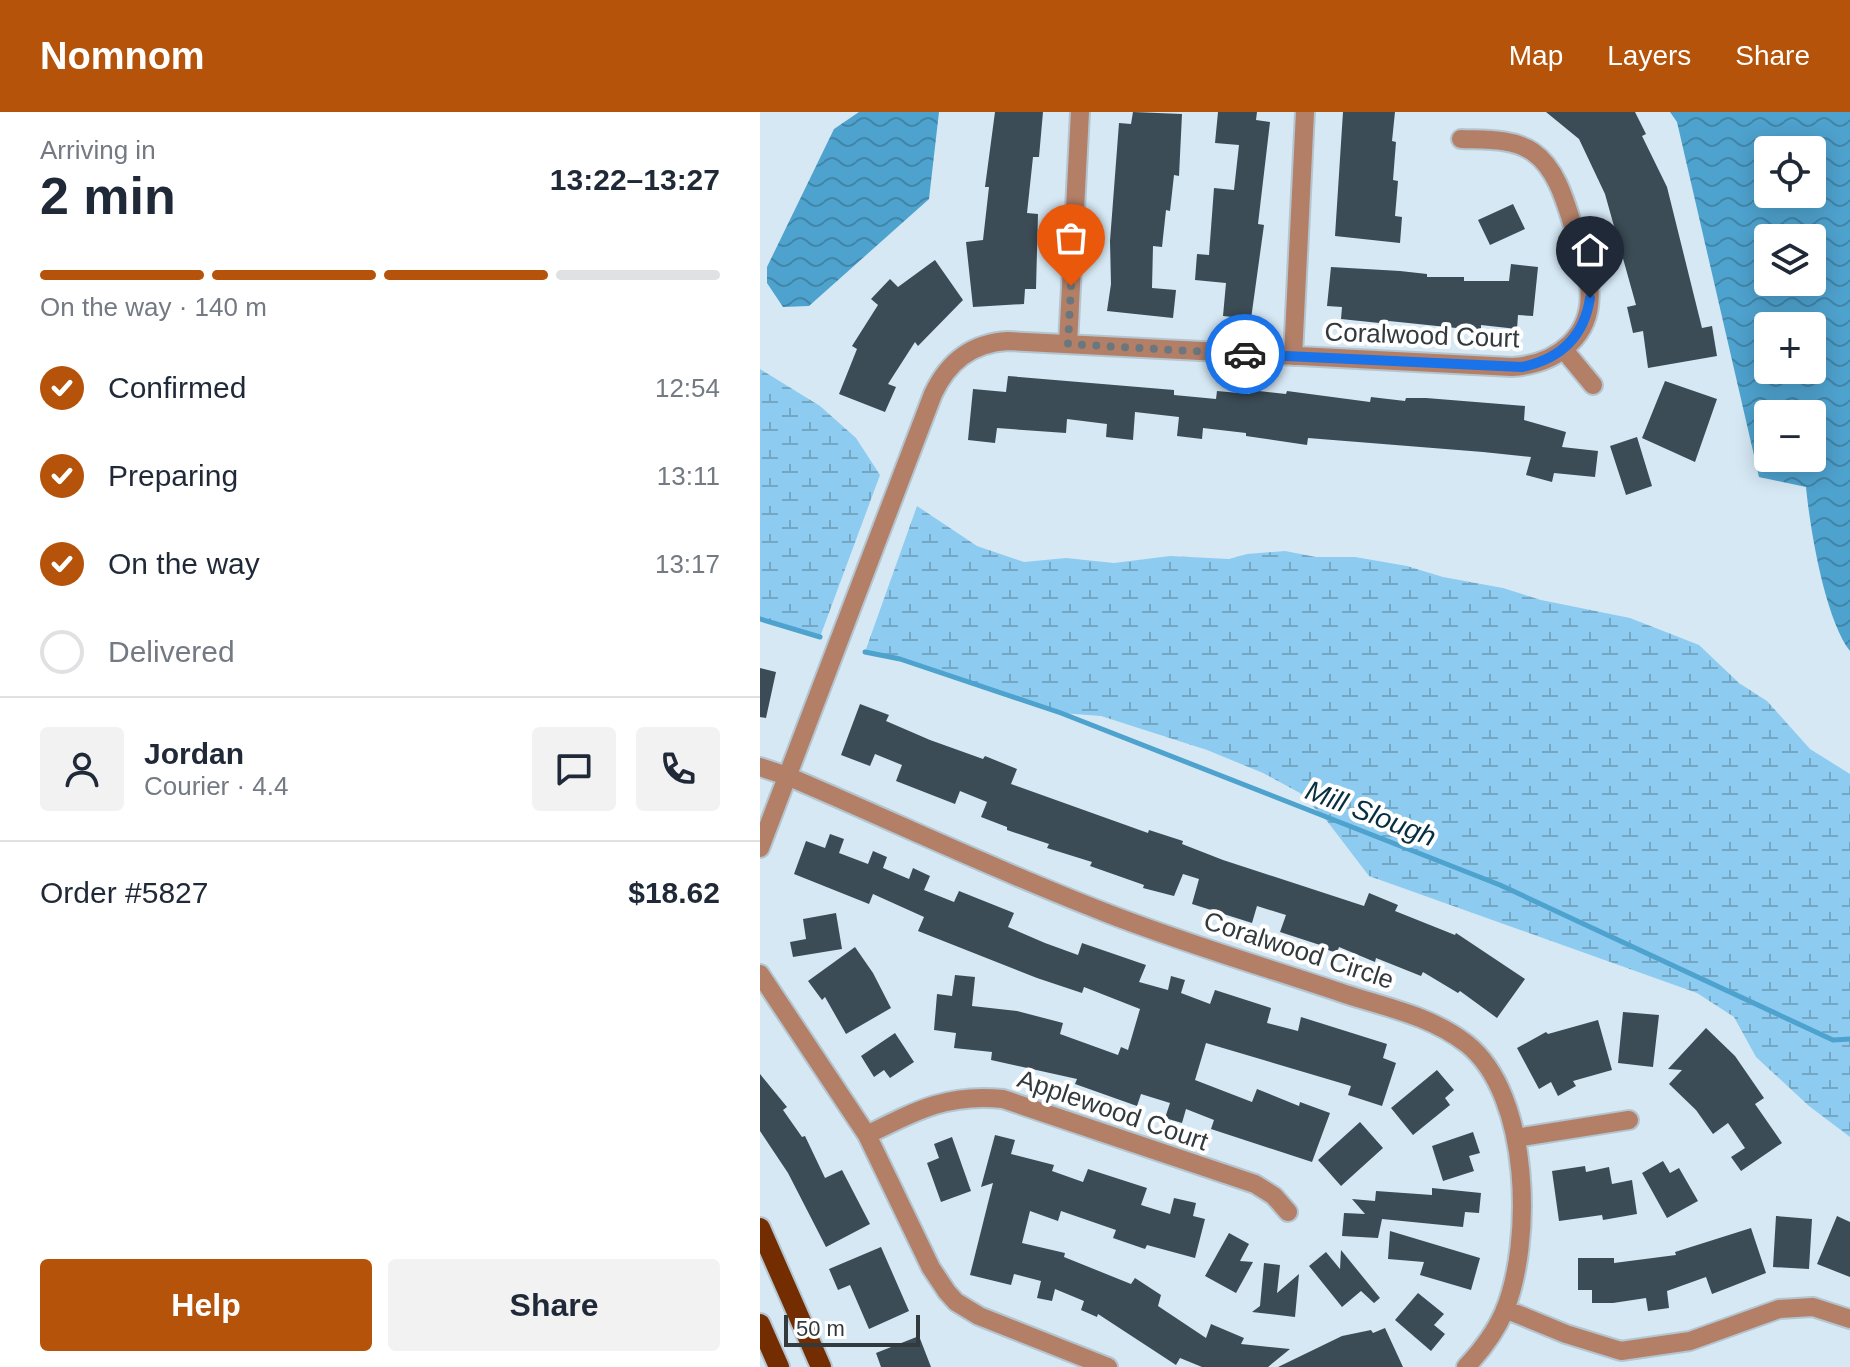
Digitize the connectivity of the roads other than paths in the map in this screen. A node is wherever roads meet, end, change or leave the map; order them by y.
1 (1080, 112) edge
2 (1305, 112) edge
3 (1461, 139) dead end
4 (1068, 344) junction
5 (1564, 350) junction
6 (1293, 356) junction
7 (1593, 385) dead end
8 (760, 767) edge
9 (787, 776) junction
10 (760, 848) edge
11 (760, 974) edge
12 (1629, 1120) dead end
13 (867, 1135) junction
14 (1516, 1138) junction
15 (1288, 1212) dead end
16 (760, 1228) edge
17 (1505, 1309) junction
18 (1850, 1319) edge
19 (760, 1324) edge
20 (779, 1367) edge
21 (821, 1367) edge
22 (1108, 1367) edge
23 (1466, 1367) edge

1 - 4 street
2 - 6 street
3 - 5 street
4 - 6 street, Coralwood Court
4 - 9 street, Coralwood Court
5 - 6 street, Coralwood Court
5 - 7 street
8 - 9 street, Coralwood Circle
9 - 10 street
9 - 14 street, Coralwood Circle
11 - 13 street
12 - 14 street
13 - 15 street, Applewood Court
13 - 22 street
14 - 17 street, Coralwood Circle
16 - 21 main road
17 - 18 street
17 - 23 street, Coralwood Circle
19 - 20 main road

